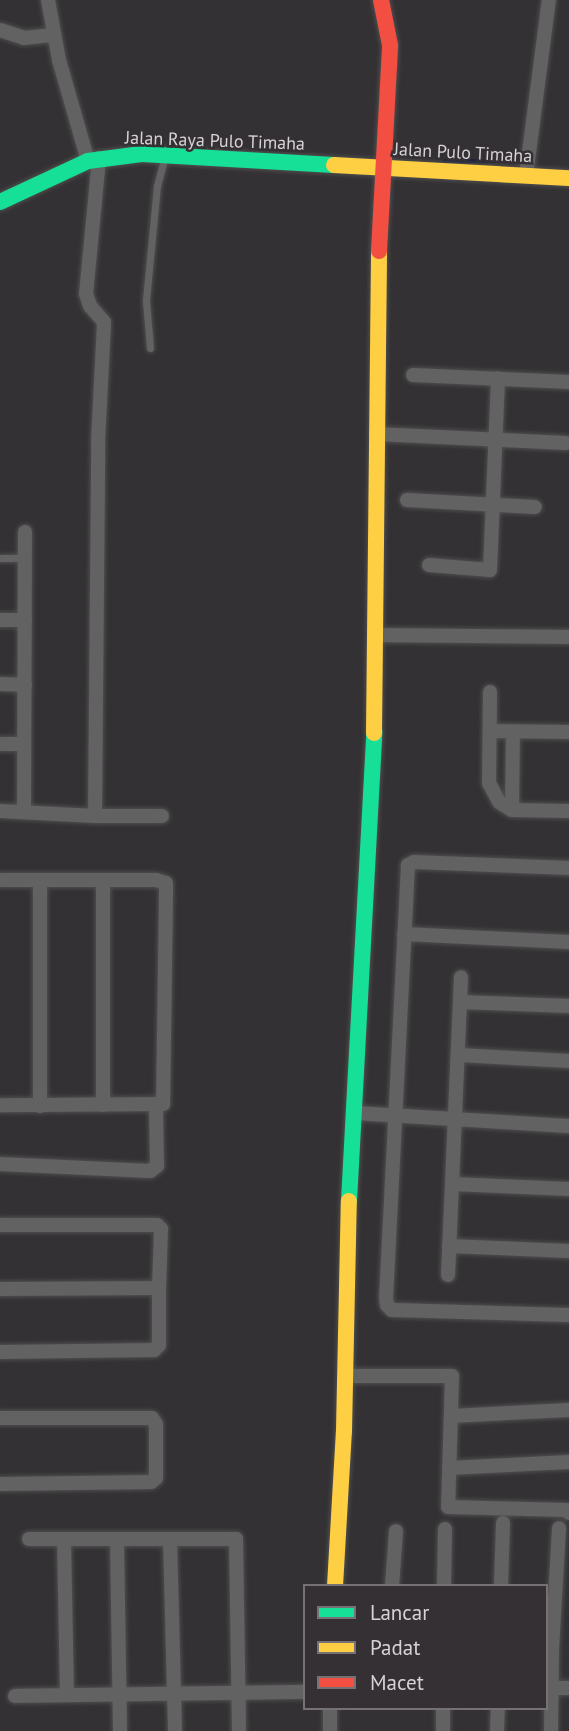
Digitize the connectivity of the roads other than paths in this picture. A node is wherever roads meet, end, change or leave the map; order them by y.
1 (48, 0) edge
2 (381, 0) edge
3 (549, 0) edge
4 (0, 30) edge
5 (54, 36) junction
6 (166, 155) junction
7 (90, 156) junction
8 (355, 166) joint
9 (381, 168) junction
10 (526, 176) junction
11 (569, 178) edge
12 (0, 202) edge
13 (150, 348) dead end
14 (412, 375) dead end
15 (498, 378) junction
16 (569, 382) edge
17 (376, 434) junction
18 (496, 438) junction
19 (566, 443) dead end
20 (407, 500) dead end
21 (491, 504) junction
22 (535, 507) dead end
23 (25, 531) dead end
24 (0, 558) edge
25 (25, 558) junction
26 (429, 565) dead end
27 (0, 620) edge
28 (25, 620) junction
29 (377, 635) junction
30 (569, 637) edge
31 (0, 684) edge
32 (25, 685) junction
33 (489, 692) dead end
34 (490, 731) junction
35 (513, 732) junction
36 (569, 732) edge
37 (0, 744) edge
38 (24, 744) junction
39 (512, 810) junction
40 (0, 811) edge
41 (24, 811) junction
42 (569, 811) edge
43 (95, 816) junction
44 (162, 816) dead end
45 (569, 868) edge
46 (0, 880) edge
47 (40, 881) junction
48 (103, 882) junction
49 (404, 934) junction
50 (569, 942) edge
51 (461, 977) dead end
52 (460, 1002) junction
53 (569, 1006) edge
54 (459, 1055) junction
55 (569, 1061) edge
56 (0, 1105) edge
57 (103, 1105) junction
58 (40, 1106) junction
59 (156, 1107) junction
60 (354, 1113) junction
61 (394, 1115) junction
62 (456, 1118) junction
63 (569, 1126) edge
64 (0, 1164) edge
65 (452, 1184) junction
66 (569, 1189) edge
67 (0, 1225) edge
68 (449, 1246) junction
69 (569, 1251) edge
70 (448, 1276) dead end
71 (159, 1288) junction
72 (0, 1289) edge
73 (569, 1315) edge
74 (0, 1352) edge
75 (345, 1376) junction
76 (569, 1410) edge
77 (451, 1416) junction
78 (0, 1418) edge
79 (569, 1462) edge
80 (449, 1468) junction
81 (0, 1484) edge
82 (569, 1513) edge
83 (503, 1523) dead end
84 (559, 1528) dead end
85 (445, 1529) dead end
86 (396, 1531) dead end
87 (29, 1539) dead end
88 (64, 1539) junction
89 (117, 1539) junction
90 (170, 1539) junction
91 (335, 1584) edge
92 (392, 1584) edge
93 (444, 1584) edge
94 (501, 1584) edge
95 (549, 1650) edge
96 (551, 1688) junction
97 (569, 1688) edge
98 (238, 1692) junction
99 (303, 1692) edge
100 (174, 1693) junction
101 (120, 1694) junction
102 (66, 1695) junction
103 (15, 1696) dead end
104 (330, 1710) edge
105 (443, 1710) edge
106 (498, 1710) edge
107 (120, 1731) edge
108 (175, 1731) edge
109 (239, 1731) edge
110 (330, 1731) edge
111 (443, 1731) edge
112 (498, 1731) edge
113 (551, 1731) edge

1 - 5 street
2 - 9 street
3 - 10 street
4 - 5 street
5 - 7 street
6 - 7 street, Jalan Raya Pulo Timaha
6 - 8 street, Jalan Raya Pulo Timaha
6 - 13 lane
7 - 12 street, Jalan Raya Pulo Timaha
7 - 43 street
8 - 9 street, Jalan Pulo Timaha
9 - 10 street, Jalan Pulo Timaha
9 - 17 street
10 - 11 street, Jalan Pulo Timaha
14 - 15 street
15 - 16 street
15 - 18 street
17 - 18 street
17 - 29 street
18 - 19 street
18 - 21 street
20 - 21 street
21 - 22 street
21 - 26 street
23 - 25 street
24 - 25 lane
25 - 28 street
27 - 28 street
28 - 32 street
29 - 30 street
29 - 60 street
31 - 32 street
32 - 38 street
33 - 34 street
34 - 35 street
34 - 39 street
35 - 36 street
35 - 39 street
37 - 38 street
38 - 41 street
39 - 42 street
40 - 41 street
41 - 43 street
43 - 44 street
45 - 49 street
46 - 47 street
47 - 48 street
47 - 58 street
48 - 57 street
48 - 59 street
49 - 50 street
49 - 61 street
51 - 52 street
52 - 53 street
52 - 54 street
54 - 55 street
54 - 62 street
56 - 58 street
57 - 58 street
57 - 59 street
59 - 64 street
60 - 61 street
60 - 75 street
61 - 62 street
61 - 73 street
62 - 63 street
62 - 65 street
65 - 66 street
65 - 68 street
67 - 71 street
68 - 69 street
68 - 70 street
71 - 72 street
71 - 74 street
75 - 77 street
75 - 91 street
76 - 77 street
77 - 80 street
78 - 81 street
79 - 80 street
80 - 82 street
83 - 94 street
84 - 95 street
85 - 93 street
86 - 92 street
87 - 88 street
88 - 89 street
88 - 102 street
89 - 90 street
89 - 101 street
90 - 98 street
90 - 100 street
95 - 96 street
96 - 97 street
96 - 113 street
98 - 99 street
98 - 100 street
98 - 109 street
100 - 101 street
100 - 108 street
101 - 102 street
101 - 107 street
102 - 103 street
104 - 110 street
105 - 111 street
106 - 112 street

